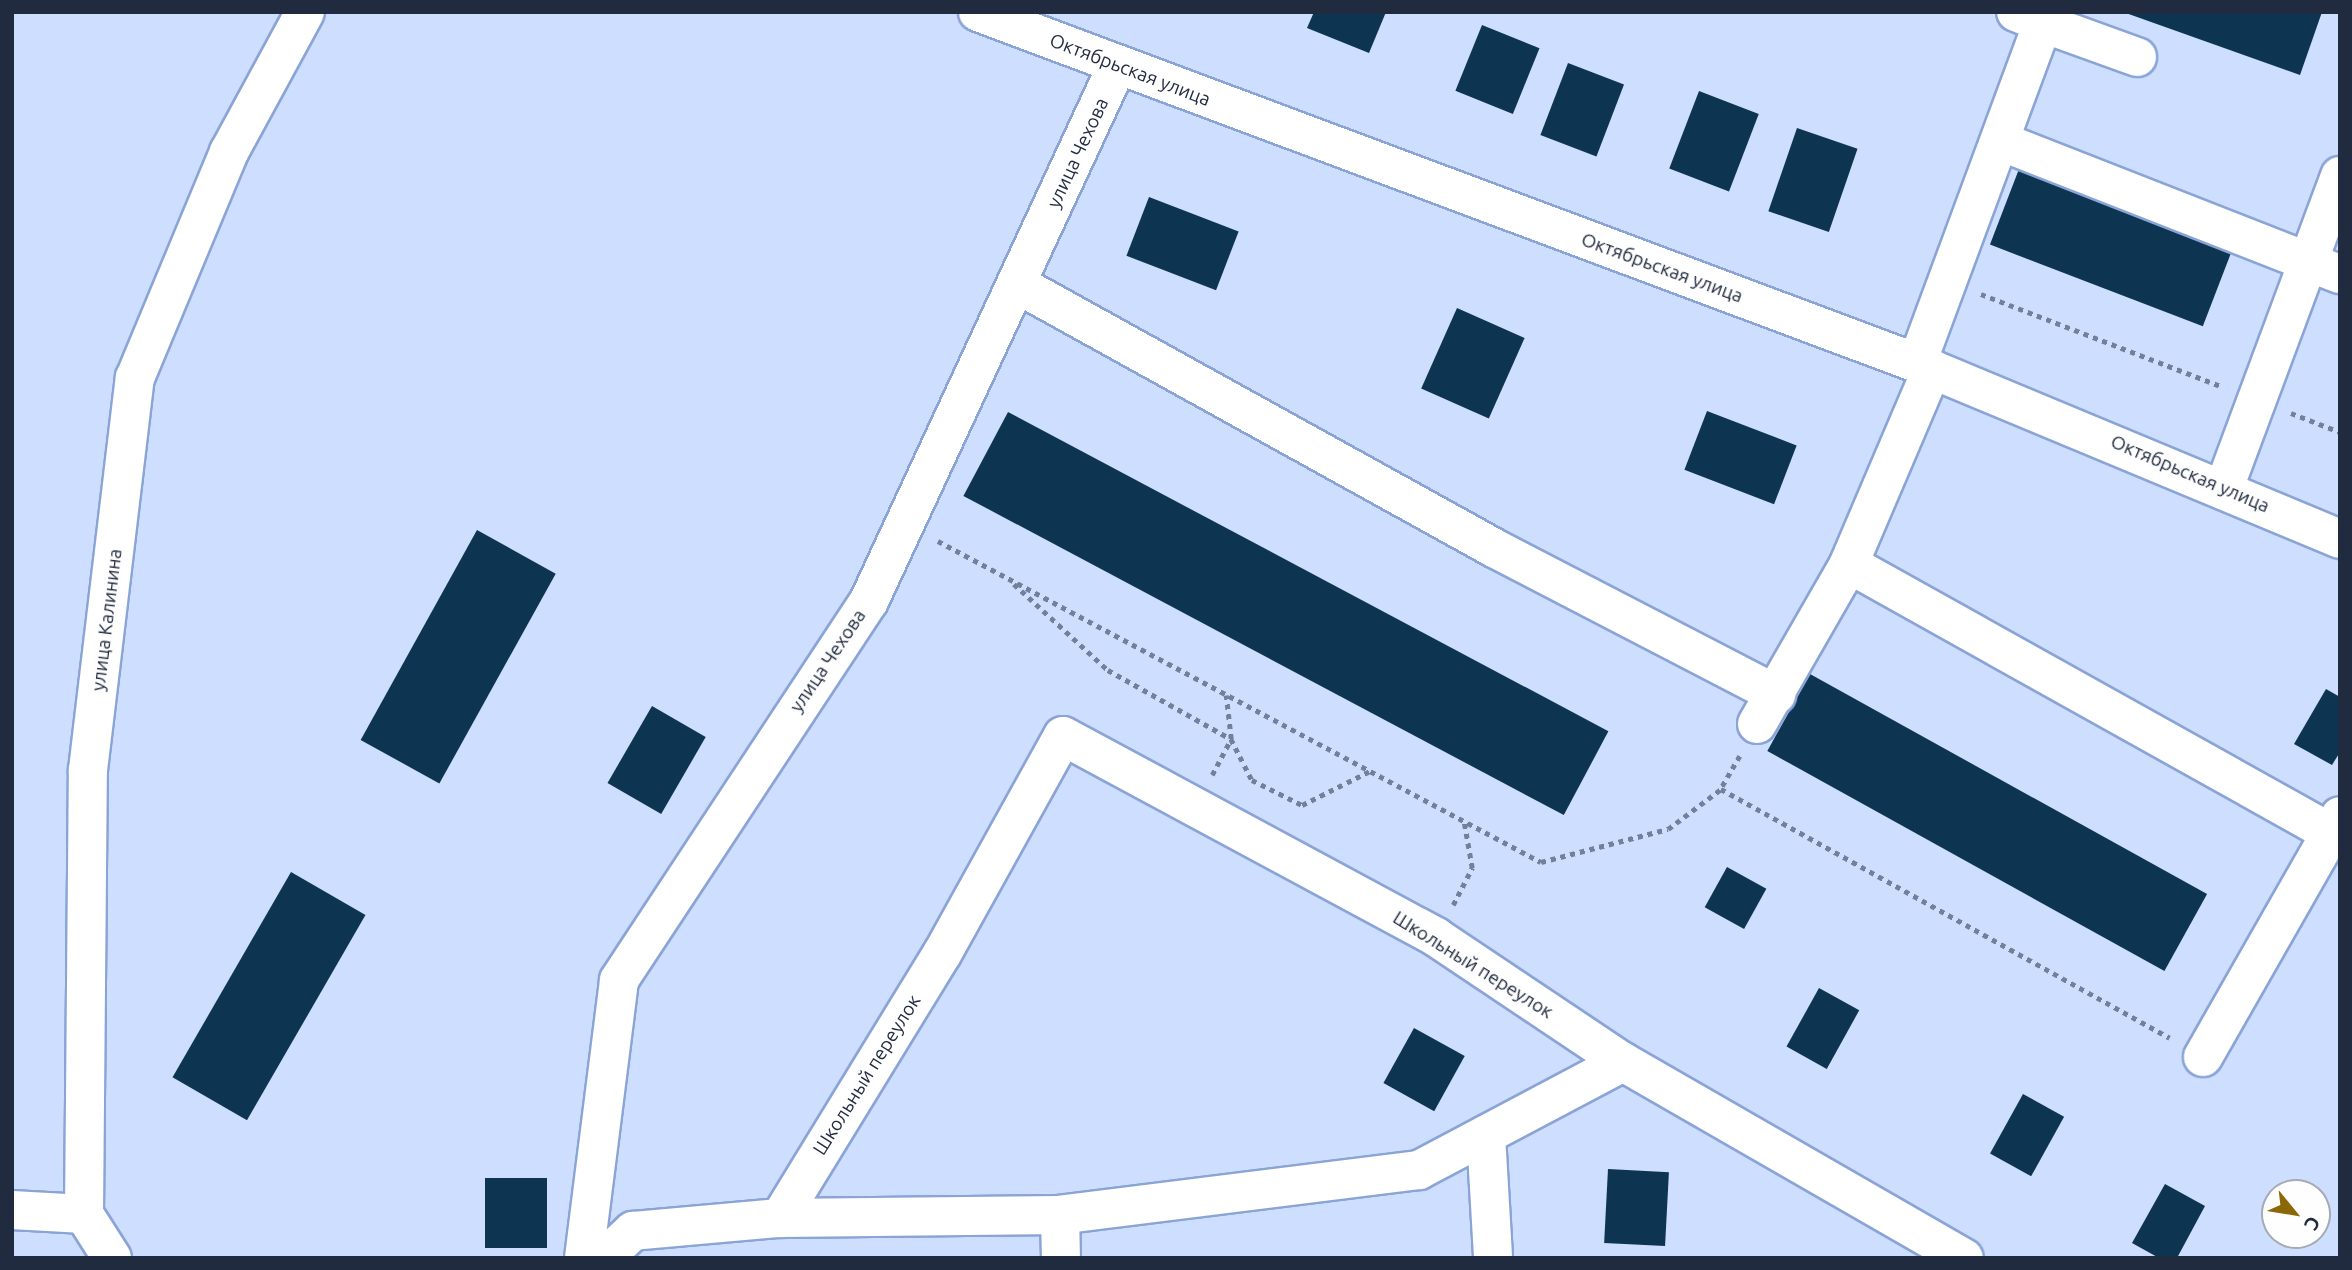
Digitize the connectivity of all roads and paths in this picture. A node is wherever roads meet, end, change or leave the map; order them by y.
1 (304, 12) edge
2 (978, 12) edge
3 (2030, 18) edge
4 (2137, 57) dead end
5 (1118, 66) junction
6 (2000, 141) junction
7 (2340, 176) edge
8 (2324, 268) edge
9 (1947, 281) junction
10 (1017, 284) junction
11 (1924, 366) junction
12 (2257, 400) junction
13 (2340, 432) edge
14 (2224, 488) junction
15 (911, 519) junction
16 (2340, 539) edge
17 (1849, 564) junction
18 (1008, 578) junction
19 (1226, 694) junction
20 (1767, 709) junction
21 (1231, 738) junction
22 (1370, 771) junction
23 (1721, 789) junction
24 (1196, 805) junction
25 (1464, 821) junction
26 (2335, 825) edge
27 (1436, 937) junction
28 (2203, 1057) joint
29 (1623, 1062) junction
30 (1486, 1135) junction
31 (12, 1210) edge
32 (84, 1214) junction
33 (1060, 1215) junction
34 (780, 1218) junction
35 (112, 1258) edge
36 (584, 1258) edge
37 (604, 1258) edge
38 (1061, 1258) edge
39 (1493, 1258) edge
40 (1964, 1258) edge

1 - 32 street, улица Калинина
2 - 5 street, Октябрьская улица
3 - 4 street
3 - 6 street
5 - 10 street, улица Чехова
5 - 11 street, Октябрьская улица
6 - 8 street
6 - 9 street
7 - 8 street
8 - 12 street
9 - 11 street
9 - 12 path
10 - 15 street, улица Чехова
10 - 20 street
11 - 14 street, Октябрьская улица
11 - 17 street
12 - 13 path
12 - 14 street
14 - 16 street, Октябрьская улица
15 - 18 path
15 - 36 street, улица Чехова
17 - 20 street
17 - 26 street
18 - 19 path
18 - 21 path
19 - 21 path
19 - 22 path
20 - 23 path
21 - 22 path
21 - 24 path
22 - 25 path
23 - 25 path
23 - 28 path
24 - 27 street, Школьный переулок
24 - 34 street, Школьный переулок
25 - 27 path
26 - 28 street
27 - 29 street, Школьный переулок
29 - 30 street
29 - 40 street, Школьный переулок
30 - 33 street
30 - 39 street
31 - 32 street
32 - 35 street
33 - 34 street
33 - 38 street
34 - 37 street

